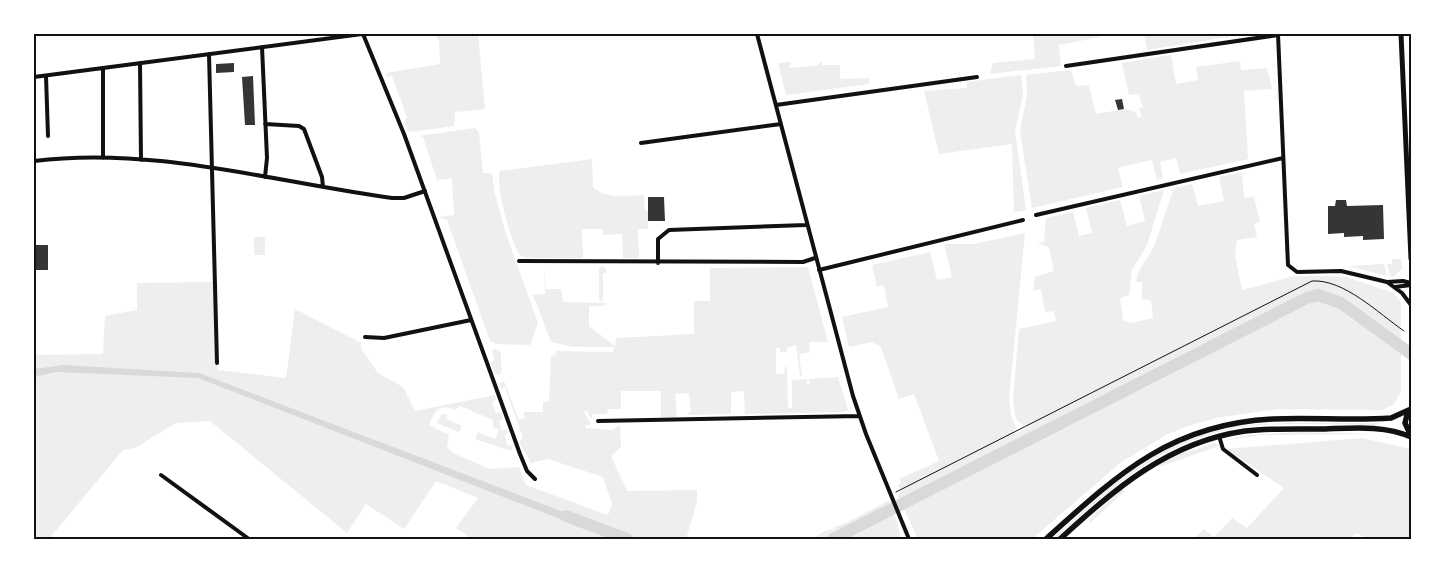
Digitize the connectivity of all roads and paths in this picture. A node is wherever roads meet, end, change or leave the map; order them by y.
1 (363, 34) edge
2 (758, 34) edge
3 (1401, 34) edge
4 (1278, 35) edge
5 (262, 47) junction
6 (209, 54) junction
7 (140, 63) junction
8 (1066, 66) dead end
9 (103, 68) junction
10 (46, 76) junction
11 (34, 77) edge
12 (977, 77) dead end
13 (776, 106) junction
14 (265, 124) junction
15 (781, 124) junction
16 (48, 136) dead end
17 (641, 143) dead end
18 (103, 158) junction
19 (1283, 158) junction
20 (141, 160) junction
21 (34, 162) edge
22 (212, 168) junction
23 (265, 177) junction
24 (323, 187) junction
25 (425, 191) junction
26 (1036, 215) dead end
27 (1022, 220) dead end
28 (806, 225) junction
29 (1411, 246) edge
30 (815, 258) junction
31 (1411, 259) edge
32 (519, 262) dead end
33 (658, 263) junction
34 (819, 270) junction
35 (1388, 282) junction
36 (1411, 284) edge
37 (1395, 287) junction
38 (1411, 305) edge
39 (471, 320) junction
40 (1404, 331) dead end
41 (364, 337) dead end
42 (217, 362) dead end
43 (1410, 408) edge
44 (860, 416) junction
45 (598, 421) dead end
46 (1219, 436) junction
47 (1411, 436) edge
48 (161, 475) dead end
49 (1256, 475) dead end
50 (535, 479) dead end
51 (896, 492) dead end
52 (249, 539) edge
53 (909, 539) edge
54 (1046, 539) edge
55 (1060, 539) edge

1 - 5 street
1 - 25 street
2 - 13 street
3 - 29 main road
4 - 8 street
4 - 19 street
5 - 6 street
5 - 14 street
6 - 7 street
6 - 22 street
7 - 9 street
7 - 20 street
9 - 10 street
9 - 18 street
10 - 11 street
10 - 16 street
12 - 13 street
13 - 15 street
14 - 23 street
14 - 24 street
15 - 17 street
15 - 28 street
18 - 20 street
18 - 21 street
19 - 26 street
19 - 35 street
20 - 22 street
22 - 23 street
22 - 42 street
23 - 24 street
24 - 25 street
25 - 39 street
27 - 34 street
28 - 30 street
28 - 33 street
29 - 31 main road
30 - 33 street
30 - 34 street
32 - 33 street
34 - 44 street
35 - 36 street
35 - 37 street
36 - 37 street
37 - 38 street
39 - 41 street
39 - 50 street
40 - 51 path
43 - 47 main road
43 - 54 main road
44 - 45 street
44 - 53 street
46 - 47 main road
46 - 49 street
46 - 55 main road
48 - 52 street

